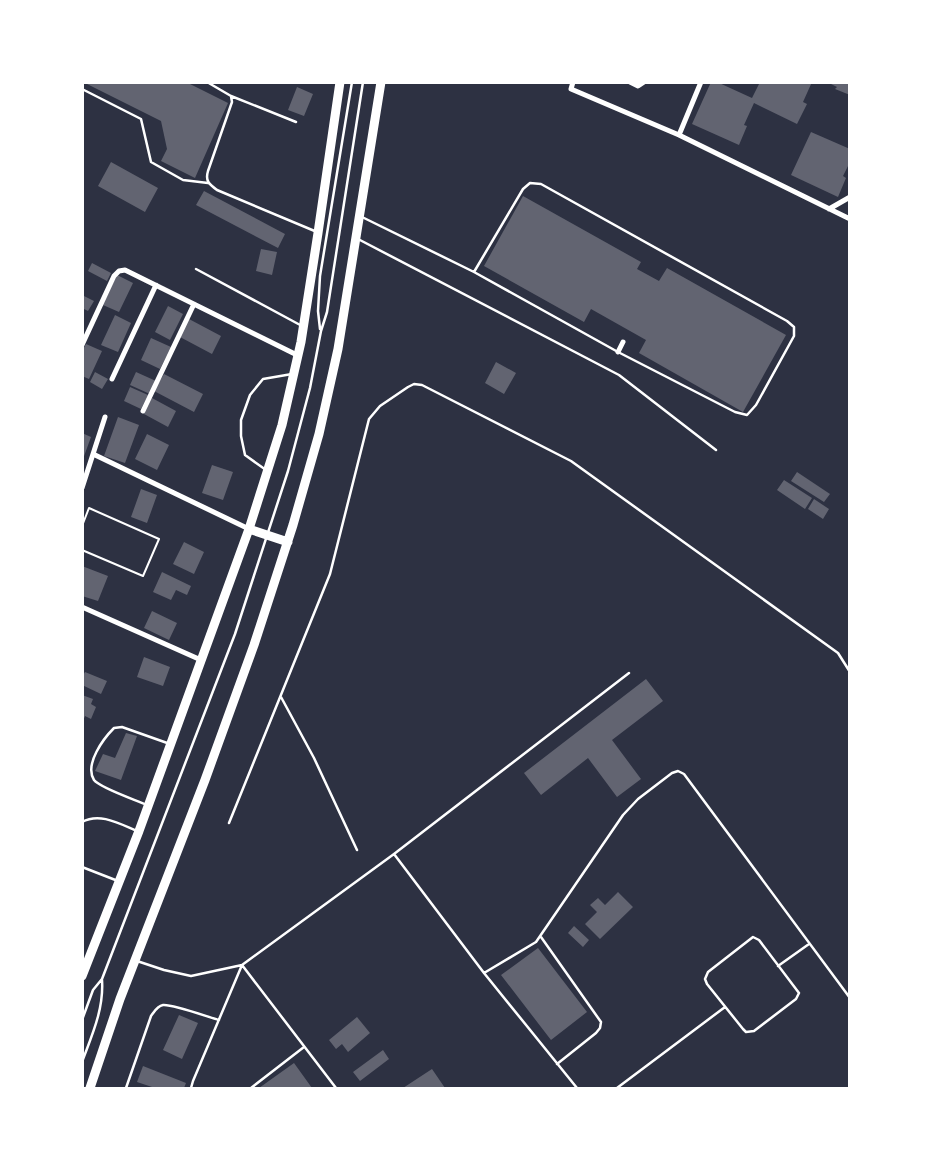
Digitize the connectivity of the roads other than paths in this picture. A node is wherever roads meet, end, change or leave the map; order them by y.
1 (206, 82) edge
2 (340, 82) edge
3 (352, 82) edge
4 (362, 82) edge
5 (381, 82) edge
6 (574, 82) edge
7 (630, 82) edge
8 (644, 82) edge
9 (701, 82) edge
10 (82, 89) edge
11 (231, 96) junction
12 (296, 122) dead end
13 (678, 134) junction
14 (208, 183) junction
15 (850, 197) edge
16 (829, 209) junction
17 (360, 216) junction
18 (850, 219) edge
19 (318, 233) junction
20 (356, 239) junction
21 (196, 270) dead end
22 (474, 272) junction
23 (156, 285) junction
24 (194, 304) junction
25 (303, 326) junction
26 (320, 331) junction
27 (624, 342) dead end
28 (82, 345) edge
29 (618, 352) junction
30 (298, 356) junction
31 (294, 374) junction
32 (112, 379) dead end
33 (143, 411) dead end
34 (104, 417) dead end
35 (716, 450) dead end
36 (94, 454) junction
37 (268, 471) junction
38 (82, 488) edge
39 (249, 529) junction
40 (267, 536) junction
41 (288, 542) junction
42 (82, 607) edge
43 (201, 660) junction
44 (850, 672) edge
45 (629, 673) dead end
46 (281, 697) junction
47 (171, 744) junction
48 (149, 805) junction
49 (82, 822) edge
50 (229, 823) dead end
51 (139, 831) junction
52 (357, 850) dead end
53 (394, 854) junction
54 (82, 867) edge
55 (119, 882) junction
56 (541, 938) junction
57 (809, 944) junction
58 (135, 961) junction
59 (242, 965) junction
60 (778, 966) junction
61 (484, 973) junction
62 (82, 976) edge
63 (102, 978) junction
64 (850, 998) edge
65 (725, 1006) junction
66 (82, 1020) edge
67 (219, 1020) junction
68 (304, 1046) junction
69 (82, 1062) edge
70 (557, 1064) junction
71 (90, 1088) edge
72 (126, 1088) edge
73 (191, 1088) edge
74 (251, 1088) edge
75 (336, 1088) edge
76 (577, 1088) edge
77 (617, 1088) edge

1 - 11 lane
2 - 19 highway
3 - 26 lane
4 - 26 lane
5 - 17 highway
6 - 13 street
7 - 8 street
9 - 13 street
10 - 14 lane
11 - 12 lane
11 - 14 lane
13 - 16 street
14 - 19 lane
15 - 16 street
16 - 18 street
17 - 20 highway
17 - 22 lane
19 - 25 highway
20 - 35 lane
20 - 41 highway
21 - 25 lane
22 - 29 lane
22 - 29 lane
23 - 24 street
23 - 28 street
23 - 32 street
24 - 30 street
24 - 33 street
25 - 30 highway
26 - 40 lane
27 - 29 street
30 - 31 highway
31 - 37 highway
31 - 37 lane
34 - 36 street
36 - 38 street
36 - 39 street
37 - 39 highway
39 - 40 highway
39 - 43 highway
40 - 41 highway
40 - 63 lane
41 - 58 highway
42 - 43 street
43 - 47 highway
44 - 46 lane
45 - 53 lane
46 - 50 lane
46 - 52 lane
47 - 48 highway
47 - 48 lane
48 - 51 highway
49 - 51 lane
51 - 55 highway
53 - 59 lane
53 - 61 lane
54 - 55 lane
55 - 62 highway
56 - 57 lane
56 - 61 lane
56 - 70 lane
57 - 60 lane
57 - 64 lane
58 - 59 lane
58 - 71 highway
59 - 67 lane
59 - 68 lane
60 - 65 lane
60 - 65 lane
61 - 70 lane
63 - 66 lane
63 - 69 lane
65 - 77 lane
67 - 72 lane
67 - 73 lane
68 - 74 lane
68 - 75 lane
70 - 76 lane

